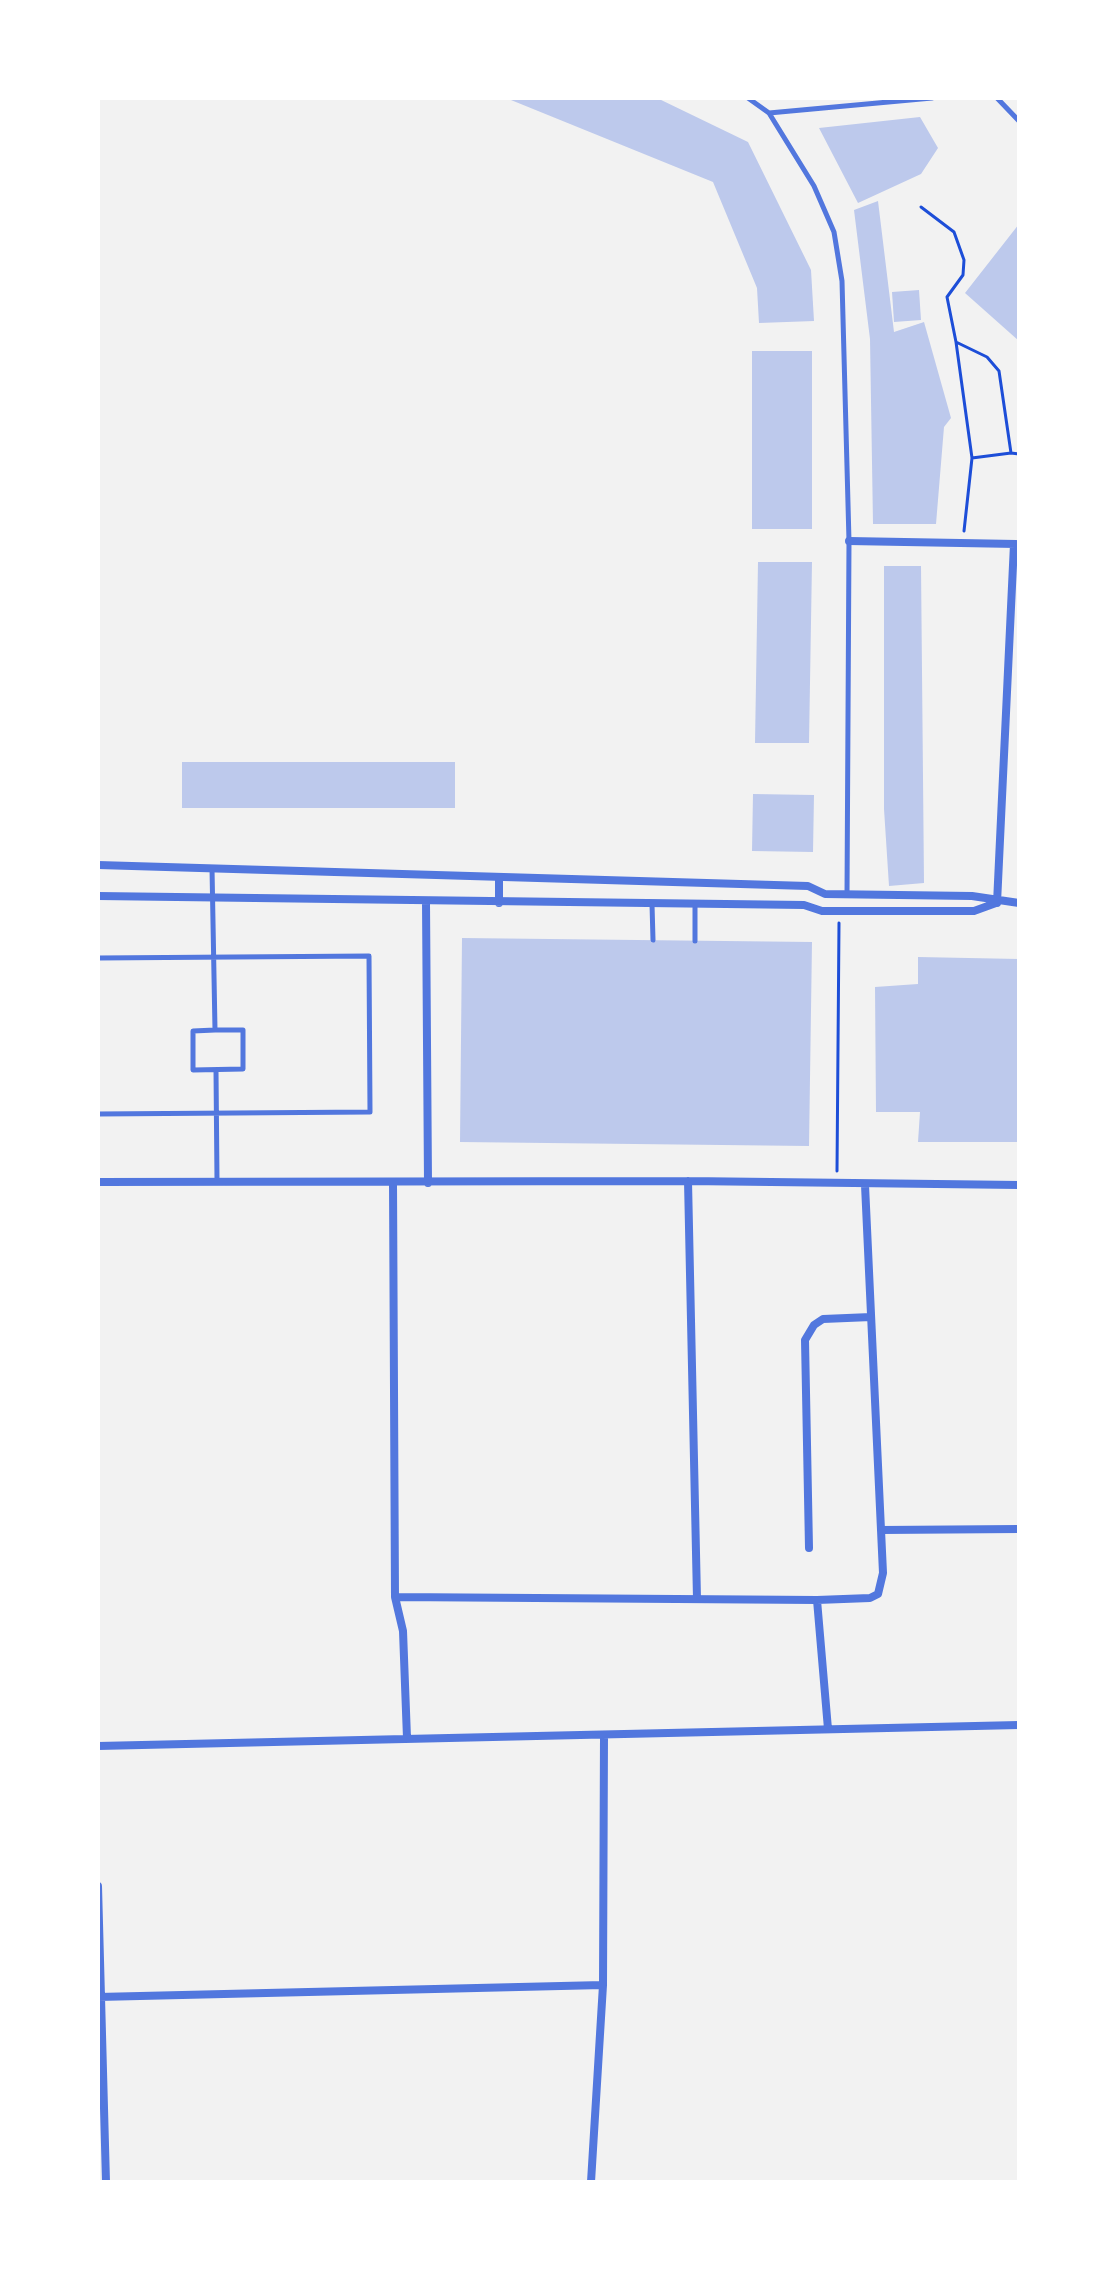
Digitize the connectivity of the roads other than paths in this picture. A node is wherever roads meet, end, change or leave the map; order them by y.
1 (748, 98) edge
2 (932, 98) edge
3 (997, 98) edge
4 (769, 113) junction
5 (1019, 121) edge
6 (849, 541) junction
7 (1016, 544) edge
8 (100, 866) edge
9 (212, 868) junction
10 (499, 879) junction
11 (847, 895) junction
12 (98, 896) edge
13 (213, 898) junction
14 (426, 902) junction
15 (499, 903) junction
16 (997, 903) junction
17 (1019, 903) edge
18 (652, 904) junction
19 (695, 904) junction
20 (653, 940) dead end
21 (695, 941) dead end
22 (213, 957) junction
23 (98, 958) edge
24 (215, 1030) junction
25 (216, 1070) junction
26 (98, 1114) edge
27 (217, 1114) junction
28 (688, 1181) junction
29 (98, 1182) edge
30 (393, 1182) junction
31 (217, 1183) junction
32 (428, 1183) junction
33 (865, 1185) junction
34 (1019, 1185) edge
35 (871, 1317) junction
36 (1019, 1529) edge
37 (881, 1530) junction
38 (809, 1548) dead end
39 (395, 1597) junction
40 (697, 1599) junction
41 (817, 1600) junction
42 (1019, 1725) edge
43 (828, 1729) junction
44 (604, 1735) junction
45 (407, 1738) junction
46 (98, 1746) edge
47 (98, 1886) edge
48 (603, 1985) junction
49 (100, 1997) edge
50 (106, 2182) edge
51 (591, 2182) edge

1 - 4 lane
2 - 4 lane
3 - 5 lane
4 - 6 lane
6 - 7 street
6 - 11 lane
7 - 16 street
8 - 9 street
9 - 10 street
9 - 13 lane
10 - 11 street
10 - 15 street
11 - 16 street
12 - 13 street
13 - 14 street
13 - 22 lane
14 - 15 street
14 - 32 street
15 - 18 street
16 - 17 street
16 - 19 street
18 - 19 street
18 - 20 lane
19 - 21 lane
22 - 23 lane
22 - 24 lane
22 - 27 lane
24 - 25 lane
24 - 25 lane
25 - 27 lane
26 - 27 lane
27 - 31 lane
28 - 32 street
28 - 33 street
28 - 40 street
29 - 31 street
30 - 31 street
30 - 32 street
30 - 39 street
33 - 34 street
33 - 35 street
35 - 37 street
35 - 38 street
36 - 37 street
37 - 41 street
39 - 40 street
39 - 45 street
40 - 41 street
41 - 43 street
42 - 43 street
43 - 44 street
44 - 45 street
44 - 48 street
45 - 46 street
47 - 49 street
48 - 49 street
48 - 51 street
49 - 50 street

